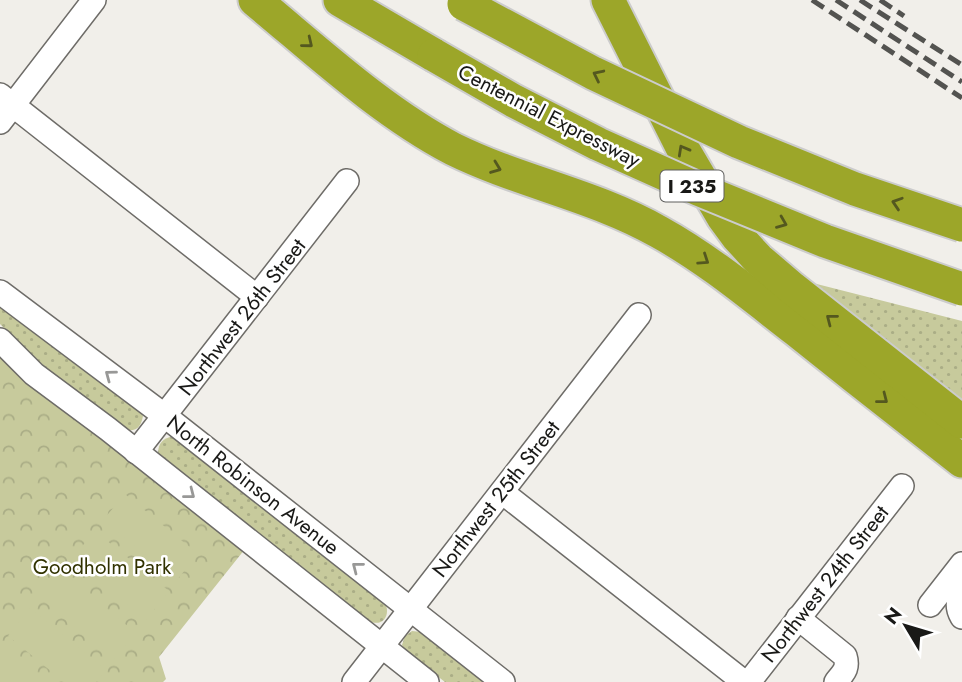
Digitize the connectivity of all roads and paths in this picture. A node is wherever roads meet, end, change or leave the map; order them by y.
1 (94, 0) edge
2 (255, 0) edge
3 (340, 0) edge
4 (608, 0) edge
5 (461, 2) edge
6 (4, 107) edge
7 (347, 181) dead end
8 (962, 225) edge
9 (962, 289) edge
10 (0, 292) edge
11 (257, 297) junction
12 (639, 315) dead end
13 (0, 340) edge
14 (165, 416) junction
15 (962, 422) edge
16 (136, 452) junction
17 (962, 461) edge
18 (902, 486) dead end
19 (502, 492) junction
20 (962, 564) edge
21 (962, 592) edge
22 (930, 605) dead end
23 (410, 609) junction
24 (962, 617) edge
25 (798, 618) junction
26 (382, 646) junction
27 (354, 682) edge
28 (427, 682) edge
29 (503, 682) edge
30 (746, 682) edge
31 (836, 682) edge

1 - 6 street
2 -> 17 highway
3 -> 9 highway, Centennial Expressway / I 235, bridge
15 -> 4 highway
8 -> 5 highway, bridge
6 - 11 street
7 - 11 street, Northwest 26th Street
14 -> 10 street, North Robinson Avenue
11 - 14 street, Northwest 26th Street
12 - 19 street, Northwest 25th Street
13 - 16 street
14 - 16 street, Northwest 26th Street
23 -> 14 street, North Robinson Avenue
16 -> 26 street
18 - 25 street, Northwest 24th Street
19 - 23 street, Northwest 25th Street
19 - 30 street
20 - 22 street
21 - 24 street
23 - 26 street, Northwest 25th Street
23 - 29 street, North Robinson Avenue
25 - 30 street, Northwest 24th Street
25 - 31 street
26 - 27 street, Northwest 25th Street
26 - 28 street

